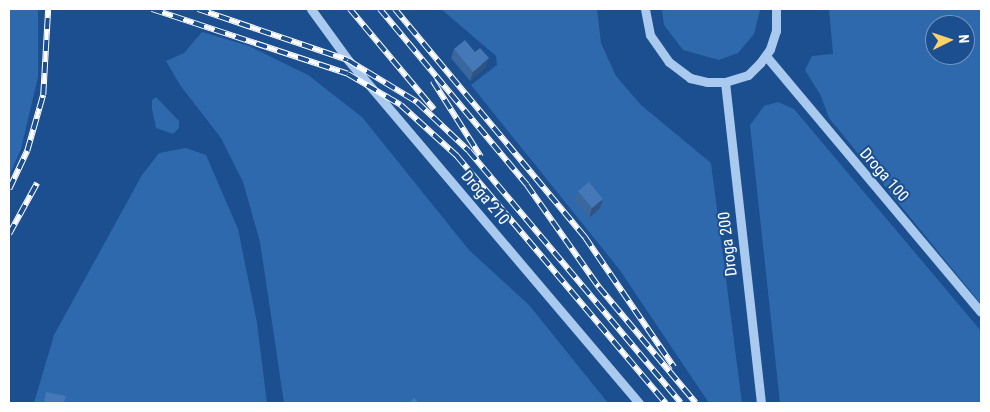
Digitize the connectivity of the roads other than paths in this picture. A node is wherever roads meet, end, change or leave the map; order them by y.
1 (311, 9) edge
2 (645, 9) edge
3 (776, 9) edge
4 (766, 56) junction
5 (724, 82) junction
6 (981, 312) edge
7 (639, 403) edge
8 (761, 403) edge

1 - 7 lane, Droga 210
2 - 5 lane
3 - 4 lane
4 - 5 lane
4 - 6 lane, Droga 100
5 - 8 lane, Droga 200

